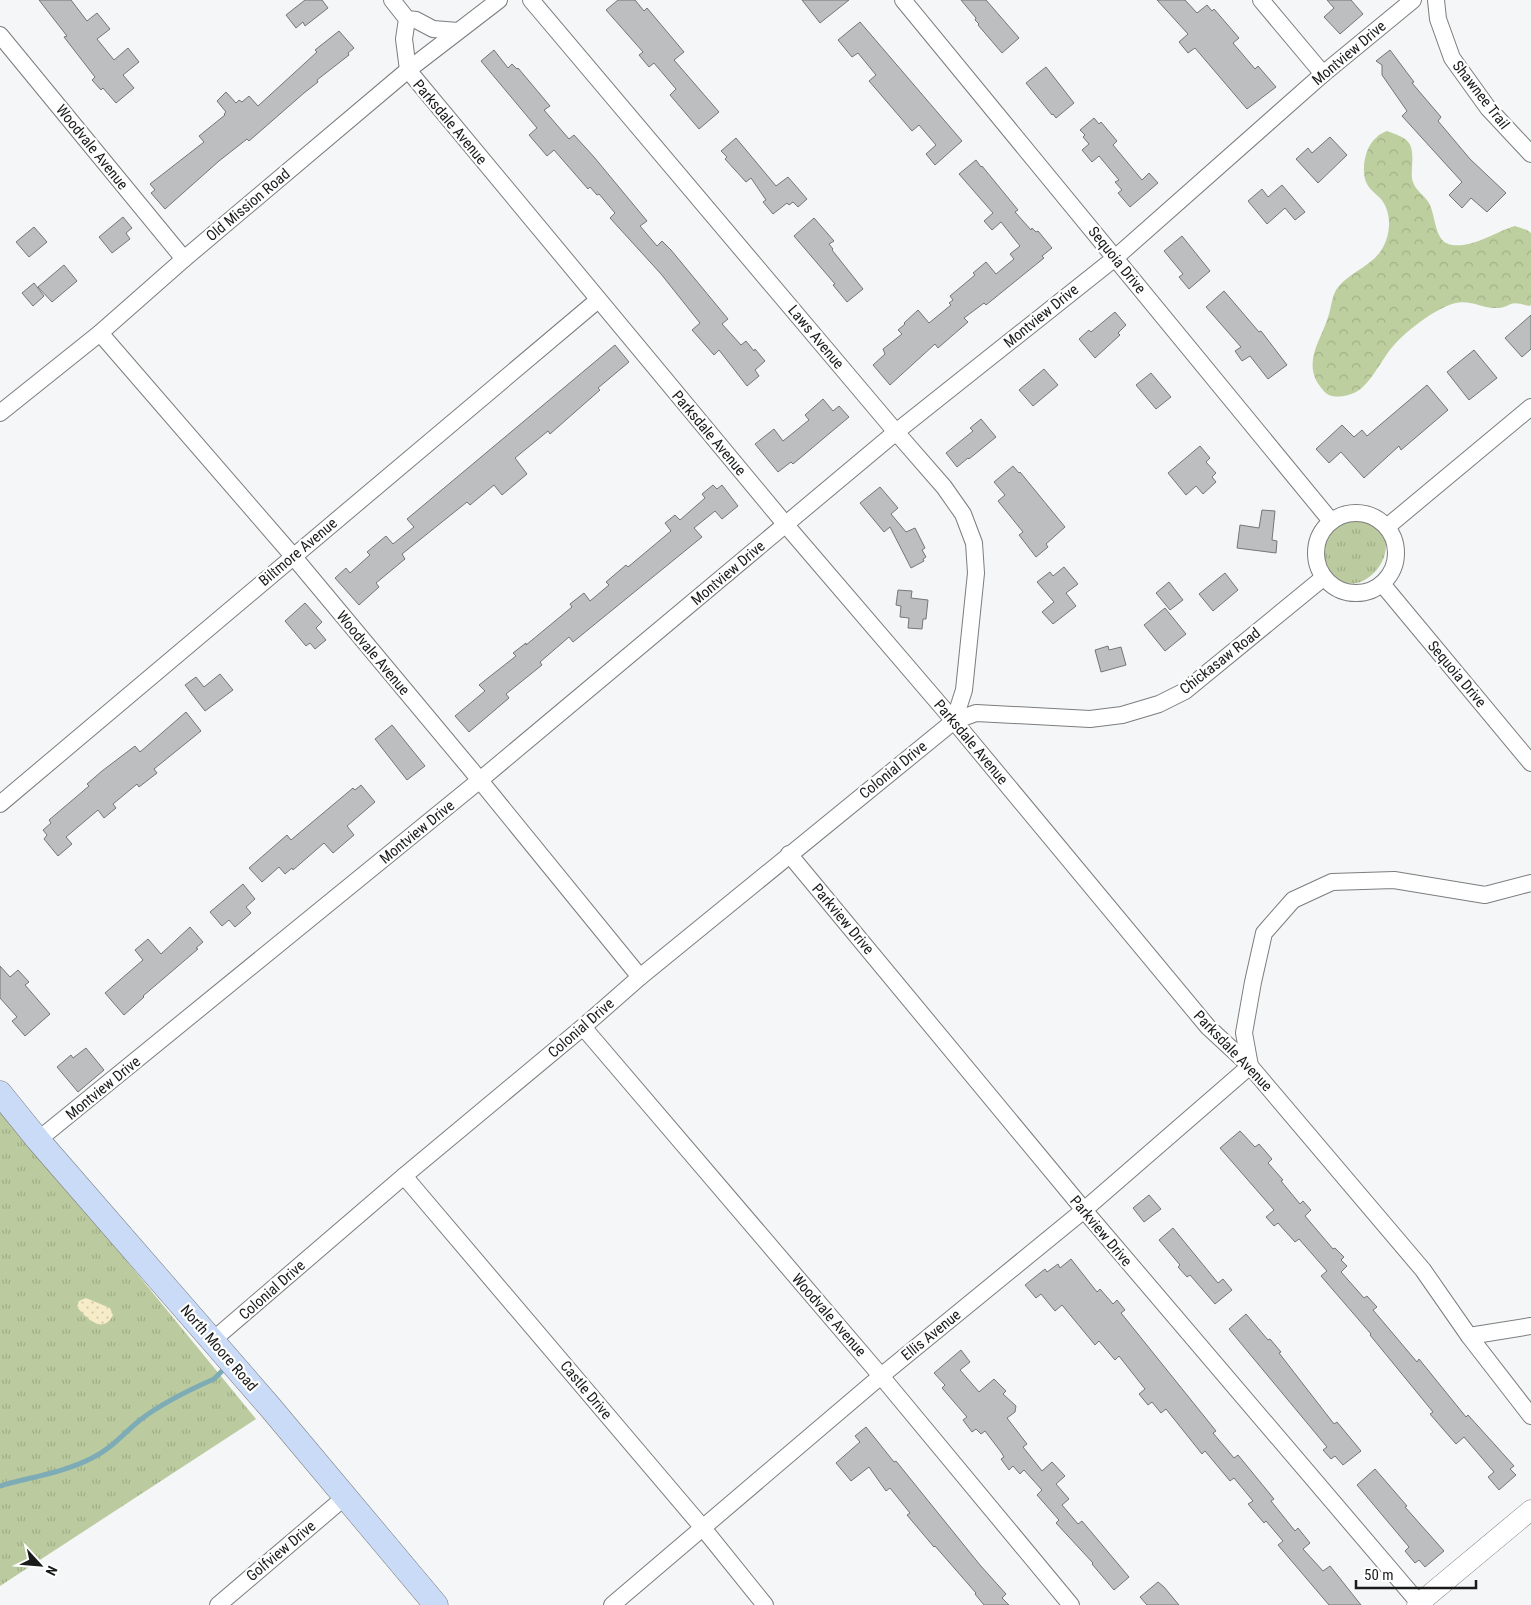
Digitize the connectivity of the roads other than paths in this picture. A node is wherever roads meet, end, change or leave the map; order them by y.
1 (392, 0) edge
2 (499, 0) edge
3 (531, 0) edge
4 (903, 0) edge
5 (1261, 0) edge
6 (1413, 0) edge
7 (1436, 0) edge
8 (407, 18) junction
9 (458, 31) junction
10 (0, 35) edge
11 (408, 70) junction
12 (1323, 74) junction
13 (1531, 154) edge
14 (1115, 258) junction
15 (184, 259) junction
16 (598, 300) junction
17 (100, 333) junction
18 (1531, 407) edge
19 (0, 413) edge
20 (896, 432) junction
21 (1331, 521) junction
22 (786, 525) junction
23 (1388, 526) junction
24 (293, 556) junction
25 (1323, 578) junction
26 (1383, 585) junction
27 (954, 721) junction
28 (1531, 763) edge
29 (480, 780) junction
30 (0, 804) edge
31 (789, 854) junction
32 (1531, 883) edge
33 (640, 977) junction
34 (583, 1028) junction
35 (1250, 1066) junction
36 (0, 1093) edge
37 (38, 1140) junction
38 (404, 1176) junction
39 (1084, 1210) junction
40 (1531, 1326) edge
41 (1469, 1336) junction
42 (213, 1340) junction
43 (881, 1376) junction
44 (1531, 1416) edge
45 (345, 1497) junction
46 (1531, 1510) edge
47 (703, 1528) junction
48 (1418, 1604) edge
49 (218, 1605) edge
50 (436, 1605) edge
51 (612, 1605) edge
52 (765, 1605) edge
53 (1071, 1605) edge

1 - 8 street
2 - 9 street, Old Mission Road
3 - 20 street, Laws Avenue
4 - 14 street, Sequoia Drive
5 - 12 street
6 - 12 street, Montview Drive
7 - 13 street, Shawnee Trail
8 - 9 street
8 - 11 street
9 - 11 street, Old Mission Road
10 - 15 street, Woodvale Avenue
11 - 15 street, Old Mission Road
11 - 16 street, Parksdale Avenue
12 - 14 street, Montview Drive
14 - 20 street, Montview Drive
14 - 21 street, Sequoia Drive
15 - 17 street, Old Mission Road
16 - 22 street, Parksdale Avenue
16 - 24 street, Biltmore Avenue
17 - 19 street, Old Mission Road
17 - 24 street, Woodvale Avenue
18 - 23 street
20 - 22 street, Montview Drive
20 - 27 street, Laws Avenue
21 - 23 street
21 - 25 street
22 - 27 street, Parksdale Avenue
22 - 29 street, Montview Drive
23 - 26 street
24 - 29 street, Woodvale Avenue
24 - 30 street, Biltmore Avenue
25 - 26 street
25 - 27 street, Chickasaw Road
26 - 28 street, Sequoia Drive
27 - 31 street, Colonial Drive
27 - 35 street, Parksdale Avenue
29 - 33 street, Woodvale Avenue
29 - 37 street, Montview Drive
31 - 33 street, Colonial Drive
31 - 39 street, Parkview Drive
32 - 35 street
33 - 34 street, Colonial Drive
34 - 38 street, Colonial Drive
34 - 43 street, Woodvale Avenue
35 - 39 street, Ellis Avenue
35 - 41 street, Parksdale Avenue
36 - 37 main road, North Moore Road
37 - 42 main road, North Moore Road
38 - 42 street, Colonial Drive
38 - 47 street, Castle Drive
39 - 43 street, Ellis Avenue
39 - 48 street, Parkview Drive
40 - 41 street
41 - 44 street, Parksdale Avenue
42 - 45 main road, North Moore Road
43 - 47 street, Ellis Avenue
43 - 53 street, Woodvale Avenue
45 - 49 street, Golfview Drive
45 - 50 main road, North Moore Road
46 - 48 street
47 - 51 street, Ellis Avenue
47 - 52 street, Castle Drive

